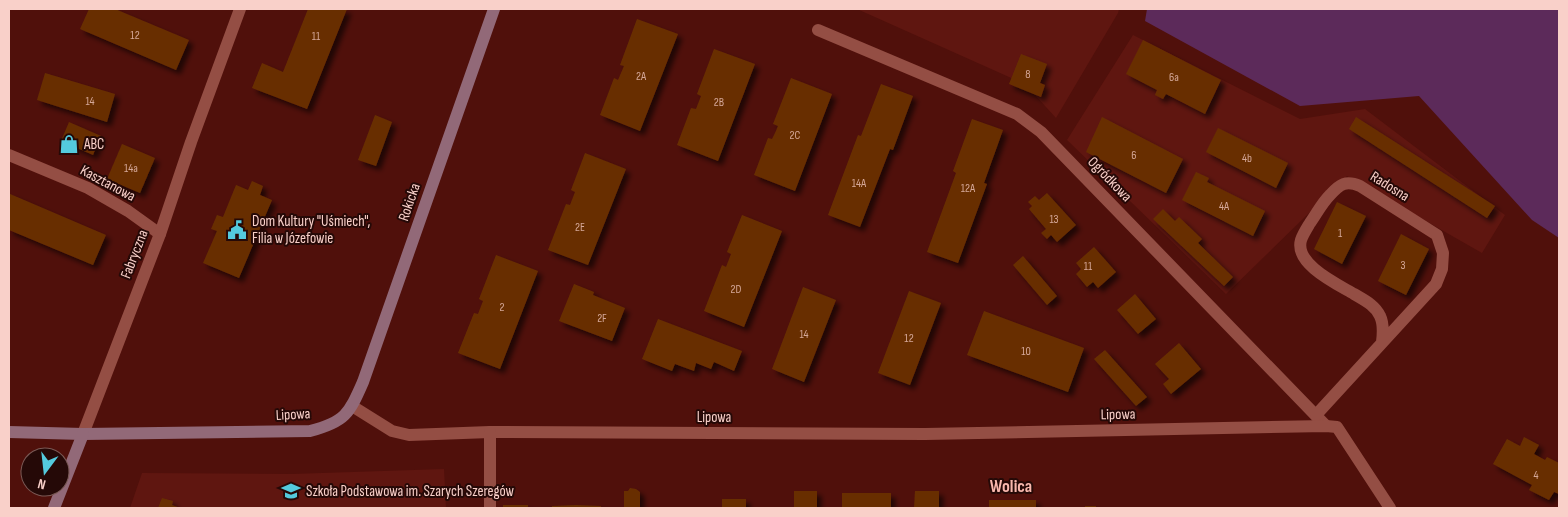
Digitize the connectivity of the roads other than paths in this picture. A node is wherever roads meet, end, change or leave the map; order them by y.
1 (240, 9) edge
2 (494, 9) edge
3 (818, 30) dead end
4 (9, 155) edge
5 (160, 234) junction
6 (1382, 342) junction
7 (352, 406) junction
8 (1316, 415) junction
9 (1326, 426) junction
10 (9, 432) edge
11 (490, 432) junction
12 (83, 434) junction
13 (54, 508) edge
14 (490, 508) edge
15 (1390, 508) edge

1 - 5 street, Fabryczna
2 - 7 main road, Rokicka
3 - 8 street, Ogródkowa
4 - 5 street, Kasztanowa
5 - 12 street, Fabryczna
6 - 6 street, Radosna
6 - 8 street, Radosna
7 - 11 street, Lipowa
7 - 12 main road, Lipowa
8 - 9 street, Ogródkowa
9 - 11 street, Lipowa
9 - 15 street
10 - 12 main road, Lipowa
11 - 14 street
12 - 13 main road, Fabryczna

